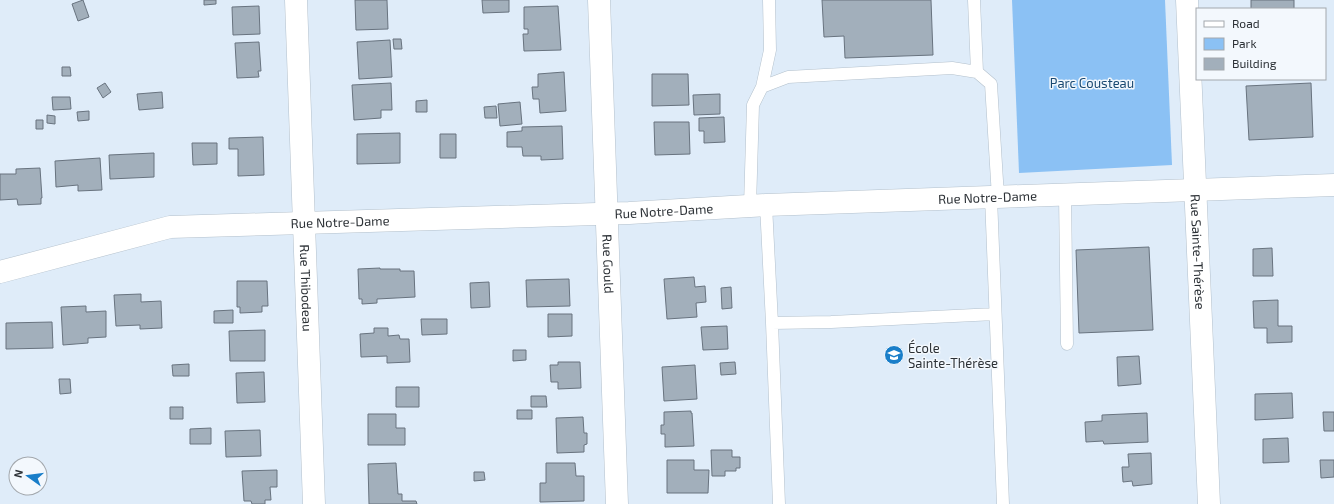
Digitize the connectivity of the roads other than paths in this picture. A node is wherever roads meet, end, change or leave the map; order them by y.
1 (296, 0) edge
2 (599, 0) edge
3 (769, 0) edge
4 (974, 0) edge
5 (1187, 0) edge
6 (977, 72) junction
7 (762, 87) junction
8 (1334, 185) edge
9 (1195, 190) junction
10 (1065, 194) junction
11 (995, 197) junction
12 (758, 206) junction
13 (606, 213) junction
14 (304, 222) junction
15 (0, 272) edge
16 (995, 314) junction
17 (772, 323) junction
18 (1067, 344) dead end
19 (314, 504) edge
20 (617, 504) edge
21 (779, 504) edge
22 (1003, 504) edge
23 (1209, 504) edge

1 - 14 street, Rue Thibodeau
2 - 13 street, Rue Gould
3 - 7 lane
4 - 6 lane
5 - 9 street, Rue Sainte-Thérèse
6 - 7 lane
6 - 11 lane
7 - 12 lane
8 - 9 street, Rue Notre-Dame
9 - 10 street, Rue Notre-Dame
9 - 23 street, Rue Sainte-Thérèse
10 - 11 street, Rue Notre-Dame
10 - 18 lane
11 - 12 street, Rue Notre-Dame
11 - 16 lane
12 - 13 street, Rue Notre-Dame
12 - 17 lane
13 - 14 street, Rue Notre-Dame
13 - 20 street, Rue Gould
14 - 15 street, Rue Notre-Dame
14 - 19 street, Rue Thibodeau
16 - 17 lane
16 - 22 lane
17 - 21 lane

